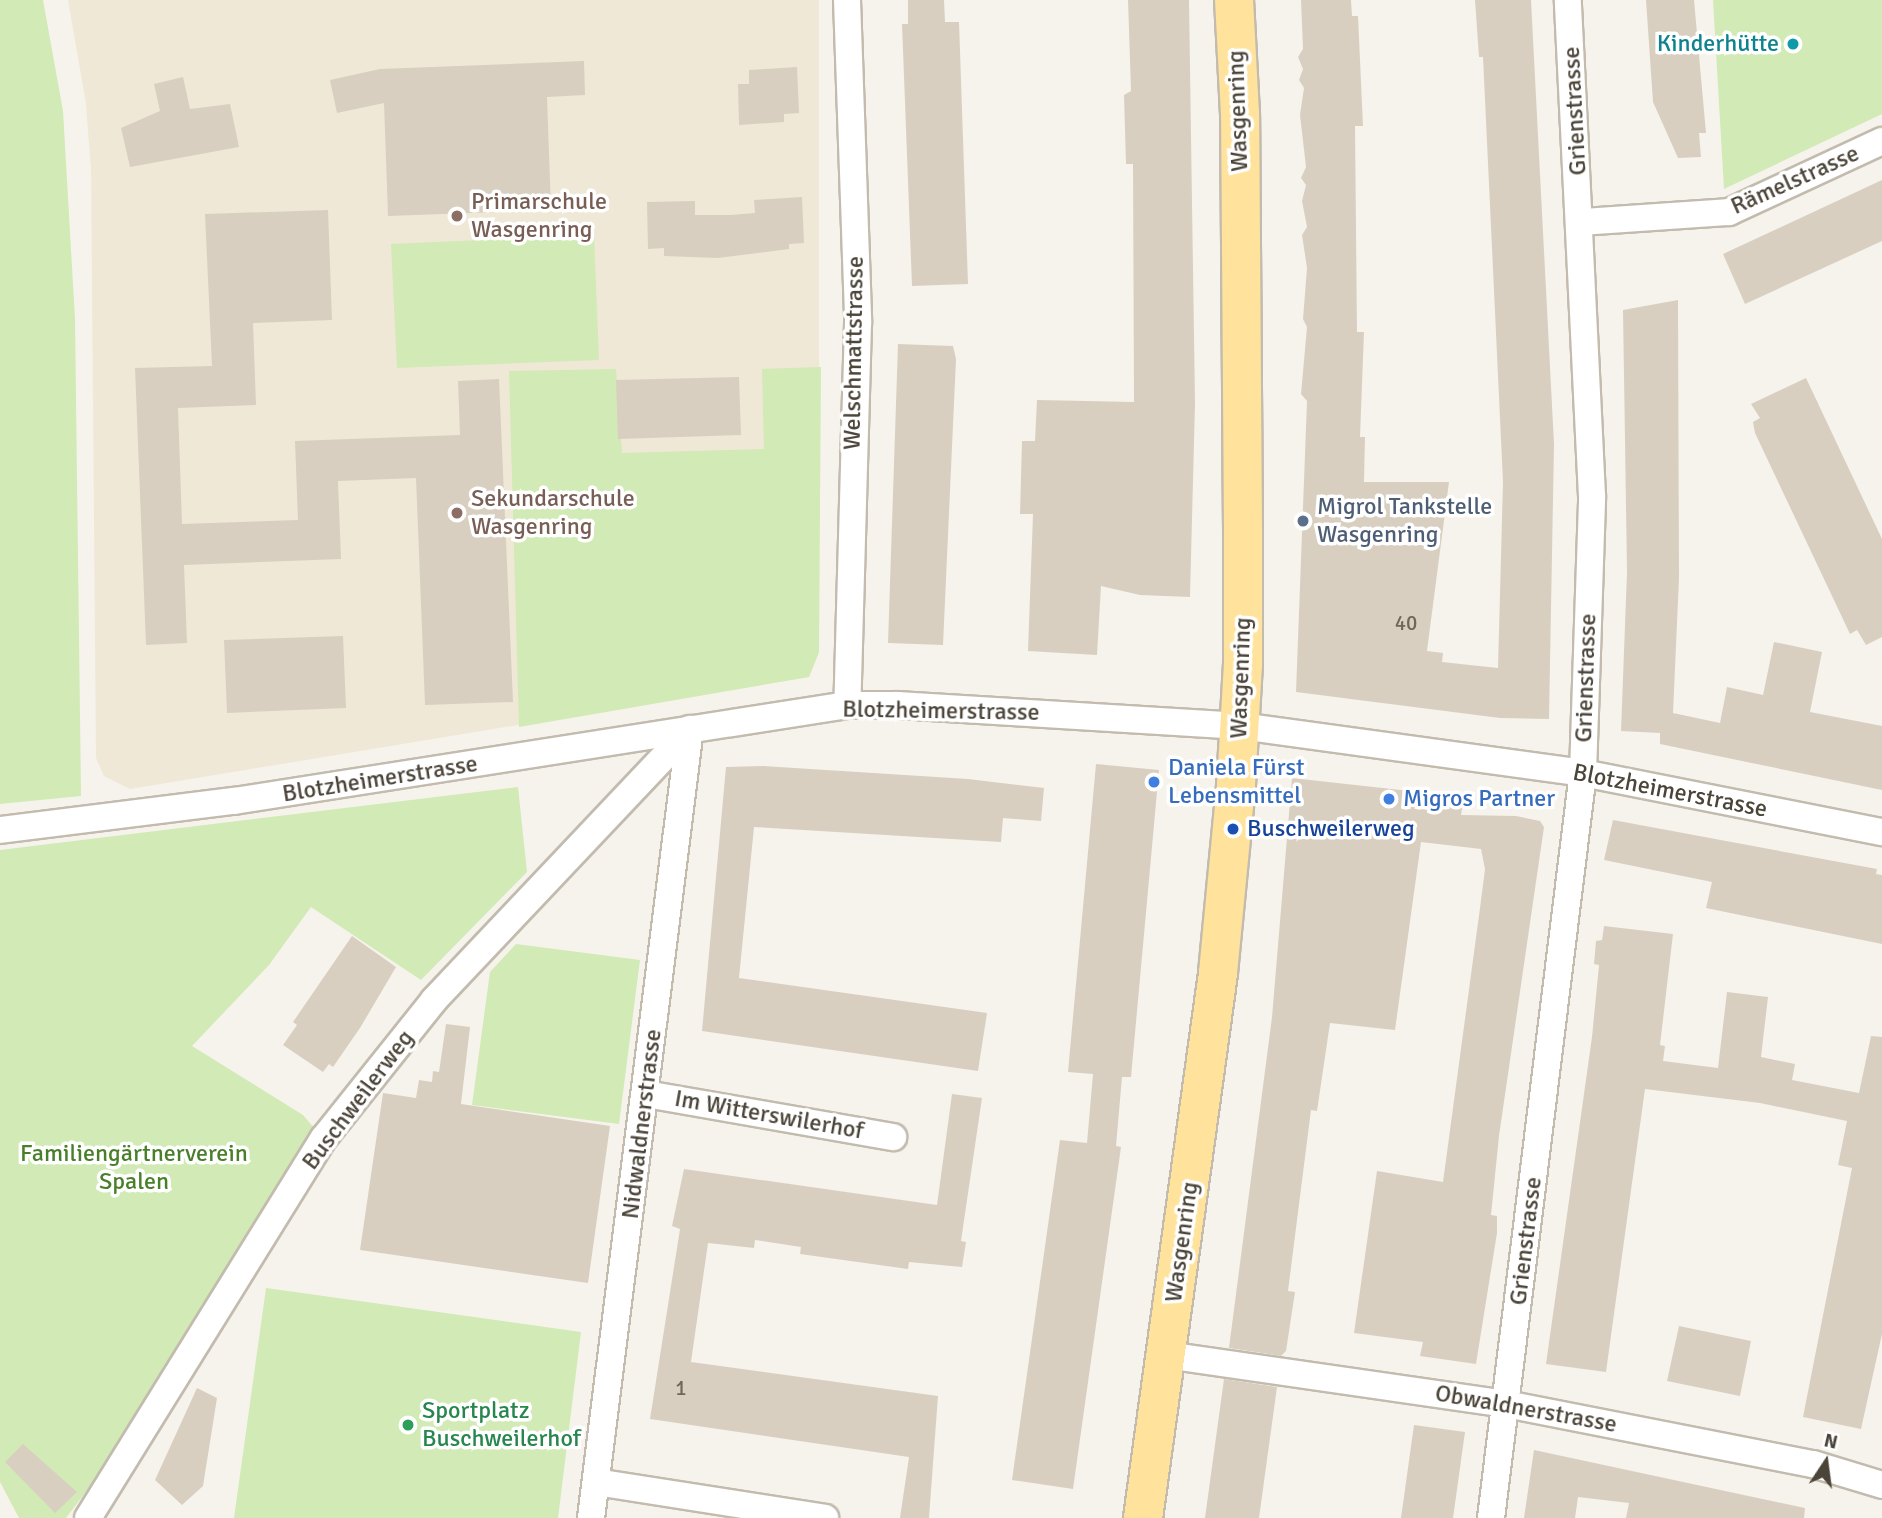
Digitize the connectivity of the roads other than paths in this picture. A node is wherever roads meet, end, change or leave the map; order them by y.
1 (847, 0) edge
2 (1234, 0) edge
3 (1568, 0) edge
4 (1882, 141) edge
5 (1581, 222) junction
6 (847, 705) junction
7 (1240, 726) junction
8 (690, 729) junction
9 (1583, 773) junction
10 (0, 830) edge
11 (1882, 832) edge
12 (646, 1094) junction
13 (893, 1137) dead end
14 (1166, 1355) junction
15 (1506, 1404) junction
16 (596, 1482) junction
17 (1882, 1485) edge
18 (88, 1518) edge
19 (591, 1518) edge
20 (825, 1518) edge
21 (1143, 1518) edge
22 (1491, 1518) edge

1 - 6 street, Welschmattstrasse
2 - 7 main road, Wasgenring
3 - 5 street, Grienstrasse
4 - 5 street, Rämelstrasse
5 - 9 street, Grienstrasse
6 - 7 street, Blotzheimerstrasse
6 - 8 street, Blotzheimerstrasse
7 - 9 street, Blotzheimerstrasse
7 - 14 main road, Wasgenring
8 - 10 street, Blotzheimerstrasse
8 - 12 street, Nidwaldnerstrasse
8 - 18 street, Buschweilerweg
9 - 11 street, Blotzheimerstrasse
9 - 15 street, Grienstrasse
12 - 13 street, Im Witterswilerhof
12 - 16 street, Nidwaldnerstrasse
14 - 15 street, Obwaldnerstrasse
14 - 21 main road, Wasgenring
15 - 17 street, Obwaldnerstrasse
15 - 22 street, Grienstrasse
16 - 19 street, Nidwaldnerstrasse
16 - 20 street

